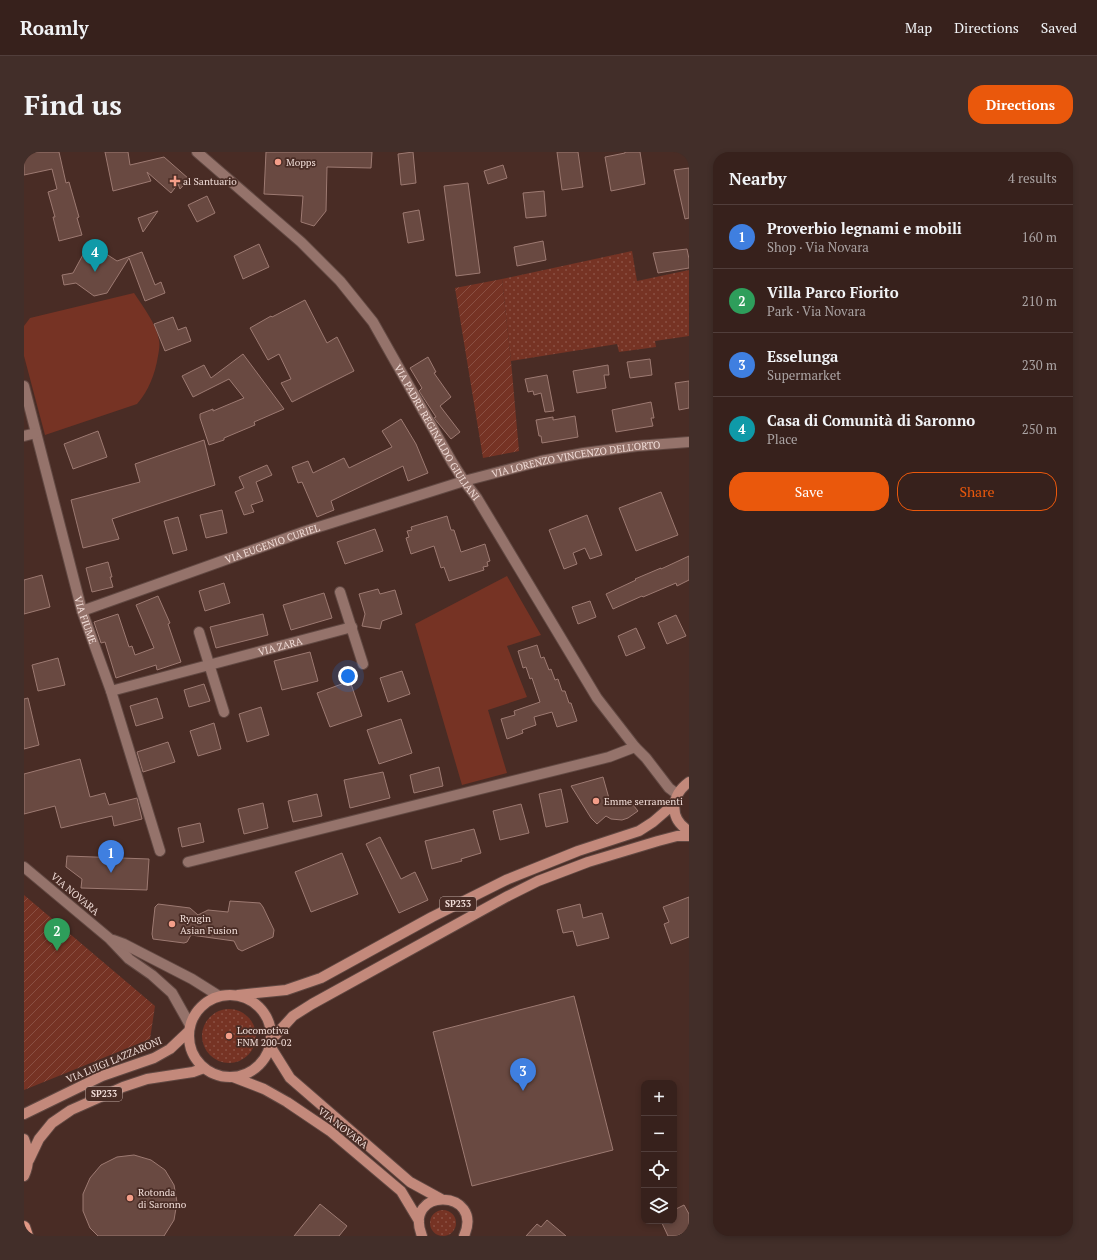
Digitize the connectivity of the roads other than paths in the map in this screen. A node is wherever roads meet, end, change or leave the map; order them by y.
1 (197, 152) edge
2 (24, 386) edge
3 (36, 433) junction
4 (24, 436) edge
5 (689, 442) edge
6 (464, 481) junction
7 (340, 592) dead end
8 (82, 610) junction
9 (352, 628) junction
10 (199, 632) dead end
11 (363, 664) dead end
12 (209, 665) junction
13 (110, 691) junction
14 (224, 712) dead end
15 (635, 747) junction
16 (689, 782) edge
17 (676, 798) junction
18 (689, 831) edge
19 (689, 836) edge
20 (160, 851) dead end
21 (188, 862) dead end
22 (24, 867) edge
23 (110, 939) junction
24 (238, 995) junction
25 (219, 996) junction
26 (189, 1028) junction
27 (270, 1043) junction
28 (204, 1068) junction
29 (233, 1077) junction
30 (24, 1114) edge
31 (24, 1139) edge
32 (29, 1160) junction
33 (24, 1176) edge
34 (441, 1199) junction
35 (419, 1221) junction
36 (468, 1221) junction
37 (24, 1227) edge
38 (27, 1236) edge
39 (422, 1236) edge
40 (464, 1236) edge
41 (473, 1236) edge

1 - 6 street, VIA PADRE REGINALDO GIULIANI
2 - 3 street, VIA FIUME
3 - 4 street
3 - 8 street, VIA FIUME
5 - 6 street, VIA LORENZO VINCENZO DELL'ORTO
6 - 8 street, VIA EUGENIO CURIEL
6 - 15 street, VIA PADRE REGINALDO GIULIANI
7 - 9 street
8 - 13 street, VIA FIUME
9 - 11 street
9 - 12 street, VIA ZARA
10 - 12 street
12 - 13 street, VIA ZARA
12 - 14 street
13 - 20 street, VIA FIUME
15 - 17 street, VIA PADRE REGINALDO GIULIANI
15 - 21 street
16 - 17 main road, SP233
17 - 18 main road
17 - 24 main road, SP233
19 - 27 main road, SP233
22 - 23 street, VIA NOVARA
23 - 25 street, VIA NOVARA
23 - 26 street, VIA NOVARA
24 - 25 main road, SP233
24 - 27 main road
25 - 26 main road, SP233
26 - 28 main road
26 - 30 main road, VIA LUIGI LAZZARONI / SP233
27 - 29 main road, SP233
27 - 34 main road, VIA NOVARA
28 - 29 main road, SP233
28 - 32 main road, SP233
29 - 35 main road, VIA NOVARA
31 - 32 main road, SP233
32 - 33 main road, SP233
34 - 35 main road
34 - 36 main road, VIA NOVARA
35 - 39 main road, VIA NOVARA
36 - 40 main road
36 - 41 main road, VIA NOVARA
37 - 38 highway

